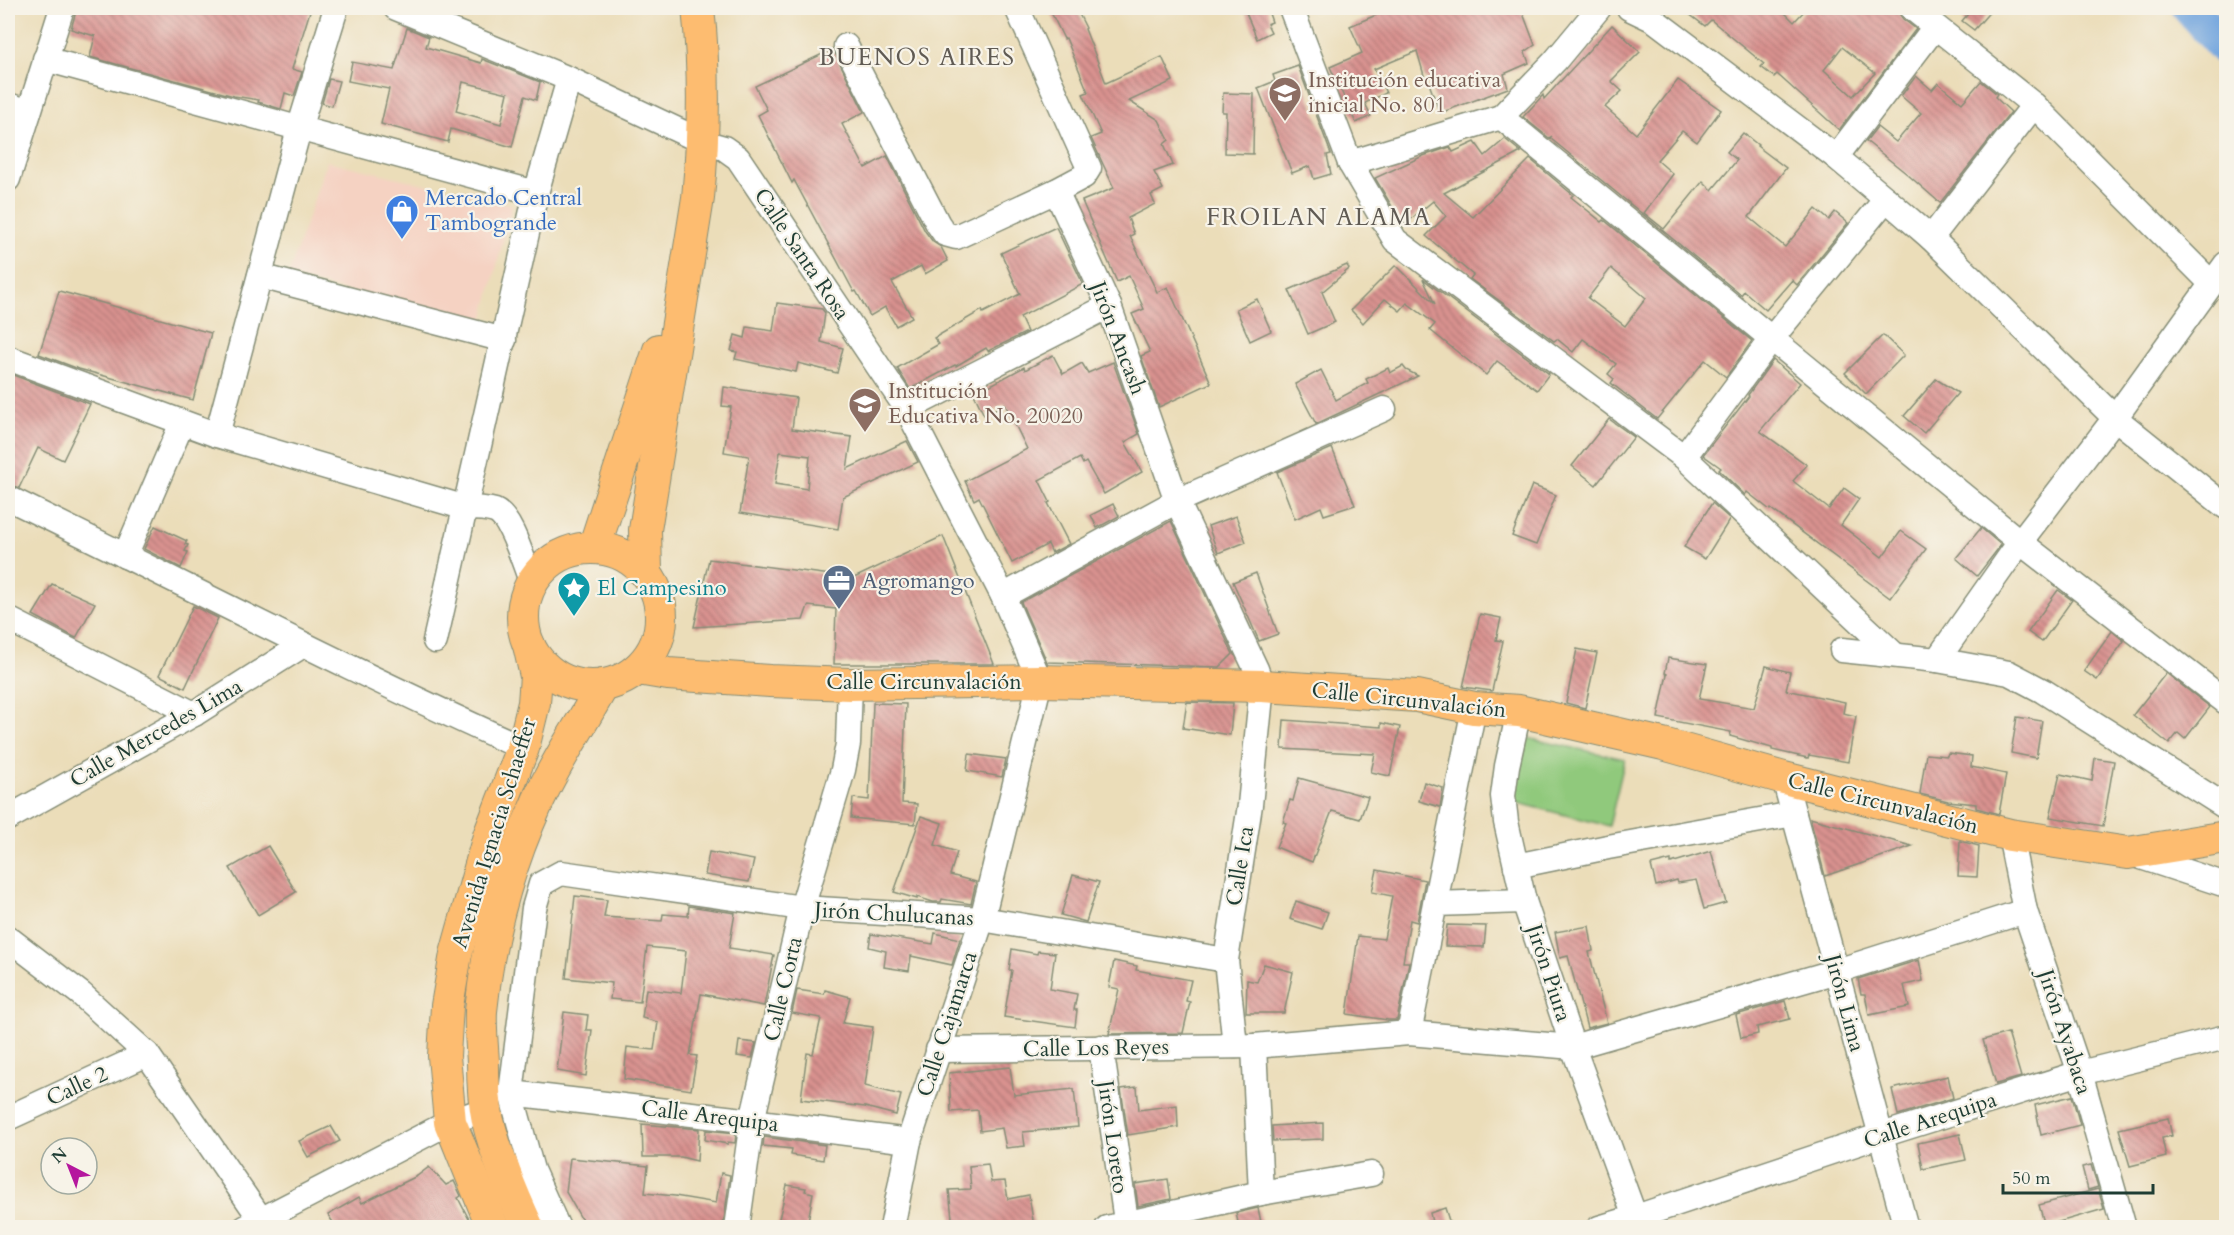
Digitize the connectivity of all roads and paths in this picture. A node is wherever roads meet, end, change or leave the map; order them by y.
1 (62, 8) edge
2 (336, 8) edge
3 (396, 8) edge
4 (698, 8) edge
5 (1017, 8) edge
6 (1293, 8) edge
7 (1599, 8) edge
8 (1629, 8) edge
9 (1912, 8) edge
10 (1658, 14) edge
11 (1935, 27) junction
12 (846, 46) dead end
13 (45, 59) junction
14 (569, 79) junction
15 (2034, 105) junction
16 (18, 108) edge
17 (1501, 117) junction
18 (299, 129) junction
19 (703, 142) junction
20 (1836, 157) junction
21 (1350, 163) junction
22 (8, 179) edge
23 (1056, 191) junction
24 (536, 193) junction
25 (1886, 200) junction
26 (1931, 238) junction
27 (2226, 264) edge
28 (260, 276) junction
29 (2211, 283) junction
30 (682, 287) junction
31 (1110, 306) junction
32 (1772, 338) junction
33 (504, 340) junction
34 (8, 358) edge
35 (1384, 408) dead end
36 (907, 409) junction
37 (2115, 418) junction
38 (182, 423) junction
39 (217, 435) junction
40 (1684, 457) junction
41 (8, 498) edge
42 (1177, 501) junction
43 (2226, 506) edge
44 (466, 508) junction
45 (2020, 543) junction
46 (594, 548) junction
47 (125, 556) junction
48 (646, 572) junction
49 (532, 583) junction
50 (1003, 596) junction
51 (8, 619) edge
52 (435, 641) dead end
53 (303, 645) junction
54 (529, 645) junction
55 (1842, 650) dead end
56 (1895, 655) junction
57 (1937, 660) junction
58 (638, 669) junction
59 (1040, 681) junction
60 (850, 684) junction
61 (603, 685) junction
62 (1262, 686) junction
63 (2226, 702) edge
64 (1474, 708) junction
65 (1519, 711) junction
66 (194, 714) junction
67 (522, 748) junction
68 (1784, 778) junction
69 (2226, 807) edge
70 (1794, 814) junction
71 (8, 818) edge
72 (2010, 836) junction
73 (2226, 837) edge
74 (2128, 853) junction
75 (1516, 866) junction
76 (2226, 885) edge
77 (1524, 901) junction
78 (1435, 904) junction
79 (802, 908) junction
80 (2025, 911) junction
81 (982, 919) junction
82 (8, 938) edge
83 (1226, 960) junction
84 (1837, 971) junction
85 (1409, 1034) junction
86 (2226, 1037) edge
87 (1245, 1046) junction
88 (1101, 1047) junction
89 (1573, 1047) junction
90 (938, 1050) junction
91 (147, 1054) junction
92 (2080, 1073) junction
93 (500, 1110) junction
94 (8, 1118) edge
95 (752, 1120) junction
96 (450, 1122) junction
97 (1882, 1135) junction
98 (909, 1141) junction
99 (1371, 1174) dead end
100 (1261, 1193) junction
101 (1638, 1222) edge
102 (253, 1223) edge
103 (1120, 1226) edge
104 (493, 1227) edge
105 (528, 1227) edge
106 (558, 1227) edge
107 (737, 1227) edge
108 (892, 1227) edge
109 (1599, 1227) edge
110 (1906, 1227) edge
111 (2124, 1227) edge

1 - 13 street
2 - 18 street
3 - 14 street, Calle Santa Rosa
4 - 19 main road
5 - 23 street
6 - 21 street
7 - 17 street
8 - 10 street
9 - 11 street
10 - 20 street
11 - 15 street
11 - 20 street
12 - 23 street
13 - 16 street
13 - 18 street
14 - 19 street, Calle Santa Rosa
14 - 24 street
15 - 26 street
15 - 29 street
16 - 22 street
17 - 21 street
17 - 32 street
18 - 24 street
18 - 28 street
19 - 30 main road
19 - 36 street, Calle Santa Rosa
20 - 25 street
21 - 40 street
23 - 31 street, Jirón Ancash
24 - 33 street
25 - 26 street
25 - 32 street
26 - 37 street
27 - 29 street
28 - 33 street
28 - 39 street
29 - 37 street
30 - 46 main road
30 - 48 main road
31 - 36 street
31 - 42 street, Jirón Ancash
32 - 40 street
32 - 45 street
33 - 44 street
34 - 38 street
35 - 42 street
36 - 50 street, Calle Santa Rosa
37 - 43 street
37 - 45 street
38 - 39 street
38 - 47 street
39 - 44 street
40 - 56 street
41 - 47 street
42 - 50 street
42 - 62 street, Jirón Ancash
44 - 49 street
44 - 52 street
45 - 57 street
45 - 63 street
46 - 48 main road
46 - 49 main road
47 - 53 street
48 - 58 main road
49 - 54 main road
50 - 59 street, Calle Santa Rosa
51 - 66 street
53 - 66 street, Calle Mercedes Lima
53 - 67 street
54 - 61 main road
54 - 67 main road, Avenida Ignacia Schaeffer
55 - 56 street
56 - 57 street
57 - 69 street
58 - 60 main road, Calle Circunvalación
58 - 61 main road
59 - 60 main road, Calle Circunvalación
59 - 62 main road, Calle Circunvalación
59 - 81 street, Calle Cajamarca
60 - 79 street, Calle Corta
61 - 93 main road, Avenida Ignacia Schaeffer
62 - 64 main road, Calle Circunvalación
62 - 83 street, Calle Ica
64 - 65 main road, Calle Circunvalación
64 - 78 street
65 - 68 main road, Calle Circunvalación
65 - 75 street, Jirón Piura
66 - 71 street, Calle Mercedes Lima
67 - 96 main road, Avenida Ignacia Schaeffer
68 - 70 street, Jirón Lima
68 - 72 main road, Calle Circunvalación
70 - 75 street
70 - 84 street, Jirón Lima
72 - 74 main road, Calle Circunvalación
72 - 80 street, Jirón Ayabaca
73 - 74 main road, Calle Circunvalación
74 - 76 street
75 - 77 street, Jirón Piura
77 - 78 street
77 - 89 street, Jirón Piura
78 - 85 street
79 - 81 street, Jirón Chulucanas
79 - 93 street, Jirón Chulucanas
79 - 95 street, Calle Corta
80 - 84 street
80 - 92 street, Jirón Ayabaca
81 - 83 street, Jirón Chulucanas
81 - 90 street, Calle Cajamarca
82 - 91 street
83 - 87 street, Calle Ica
84 - 89 street
84 - 97 street, Jirón Lima
85 - 87 street, Calle Los Reyes
85 - 89 street, Calle Los Reyes
86 - 92 street, Calle Arequipa
87 - 88 street, Calle Los Reyes
87 - 100 street, Calle Ica
88 - 90 street, Calle Los Reyes
88 - 103 street, Jirón Loreto
89 - 101 street, Jirón Piura
90 - 98 street, Calle Cajamarca
91 - 94 street, Calle 2
91 - 102 street
92 - 97 street, Calle Arequipa
92 - 111 street, Jirón Ayabaca
93 - 95 street, Calle Arequipa
93 - 96 street
93 - 105 main road, Avenida Ignacia Schaeffer
93 - 106 street
95 - 98 street, Calle Arequipa
95 - 107 street, Calle Corta
96 - 102 street
96 - 104 main road, Avenida Ignacia Schaeffer
97 - 101 street, Calle Arequipa
97 - 110 street, Jirón Lima
98 - 108 street, Calle Cajamarca
99 - 100 street
100 - 103 street
101 - 109 street, Calle Arequipa

